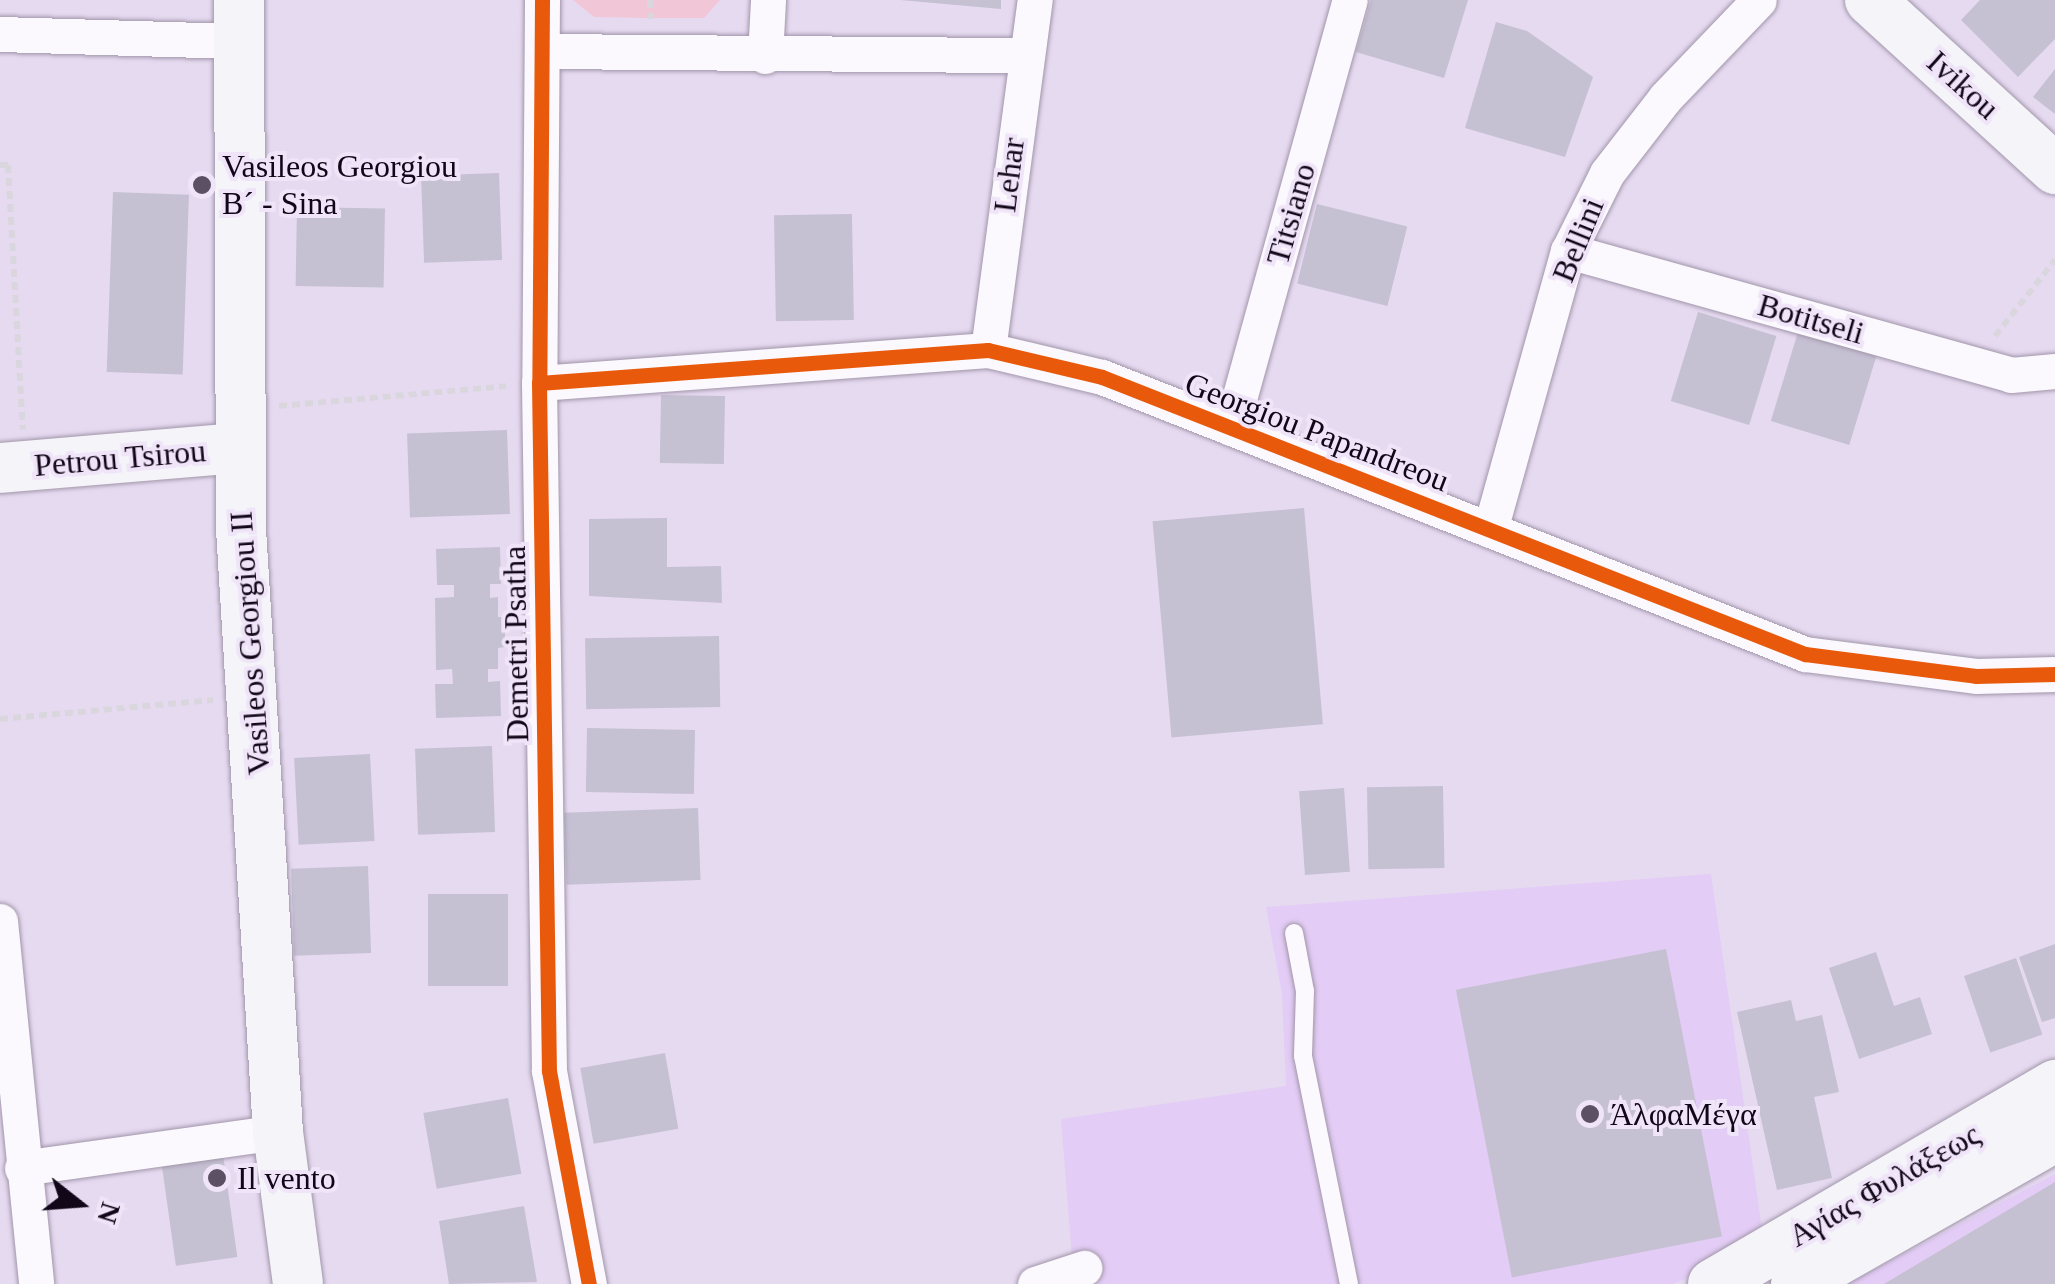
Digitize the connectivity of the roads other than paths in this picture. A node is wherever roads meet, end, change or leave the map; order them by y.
1 (542, 0) edge
2 (768, 0) edge
3 (1034, 0) edge
4 (1350, 0) edge
5 (1759, 0) edge
6 (1870, 0) edge
7 (241, 21) edge
8 (0, 34) edge
9 (544, 51) junction
10 (1024, 55) junction
11 (765, 56) junction
12 (2055, 169) edge
13 (1568, 251) junction
14 (988, 350) junction
15 (2055, 371) edge
16 (539, 383) junction
17 (1231, 428) junction
18 (240, 448) junction
19 (12, 450) edge
20 (1490, 530) junction
21 (2055, 674) edge
22 (0, 921) edge
23 (1294, 933) dead end
24 (2055, 1085) edge
25 (278, 1132) junction
26 (2055, 1137) edge
27 (22, 1168) junction
28 (1084, 1268) dead end
29 (1731, 1279) edge
30 (36, 1284) edge
31 (298, 1284) edge
32 (589, 1284) edge
33 (1035, 1284) edge
34 (1348, 1284) edge
35 (1796, 1284) edge

1 - 9 street, Demetri Psatha
2 - 11 street
3 - 10 street, Lehar
4 - 17 street, Titsiano
5 - 13 street, Bellini
6 - 12 street, Ivikou
7 - 8 street
7 - 18 street, Vasileos Georgiou II
9 - 11 street
9 - 16 street, Demetri Psatha
10 - 11 street
10 - 14 street, Lehar
13 - 15 street, Botitseli
13 - 20 street, Bellini
14 - 16 street, Georgiou Papandreou
14 - 17 street, Georgiou Papandreou
16 - 32 street, Demetri Psatha
17 - 20 street, Georgiou Papandreou
18 - 19 street, Petrou Tsirou
18 - 25 street, Vasileos Georgiou II
20 - 21 street, Georgiou Papandreou
22 - 27 street
23 - 34 lane
24 - 29 street, Αγίας Φυλάξεως
25 - 27 street
25 - 31 street, Vasileos Georgiou II
26 - 35 street, Αγίας Φυλάξεως
27 - 30 street
28 - 33 street

